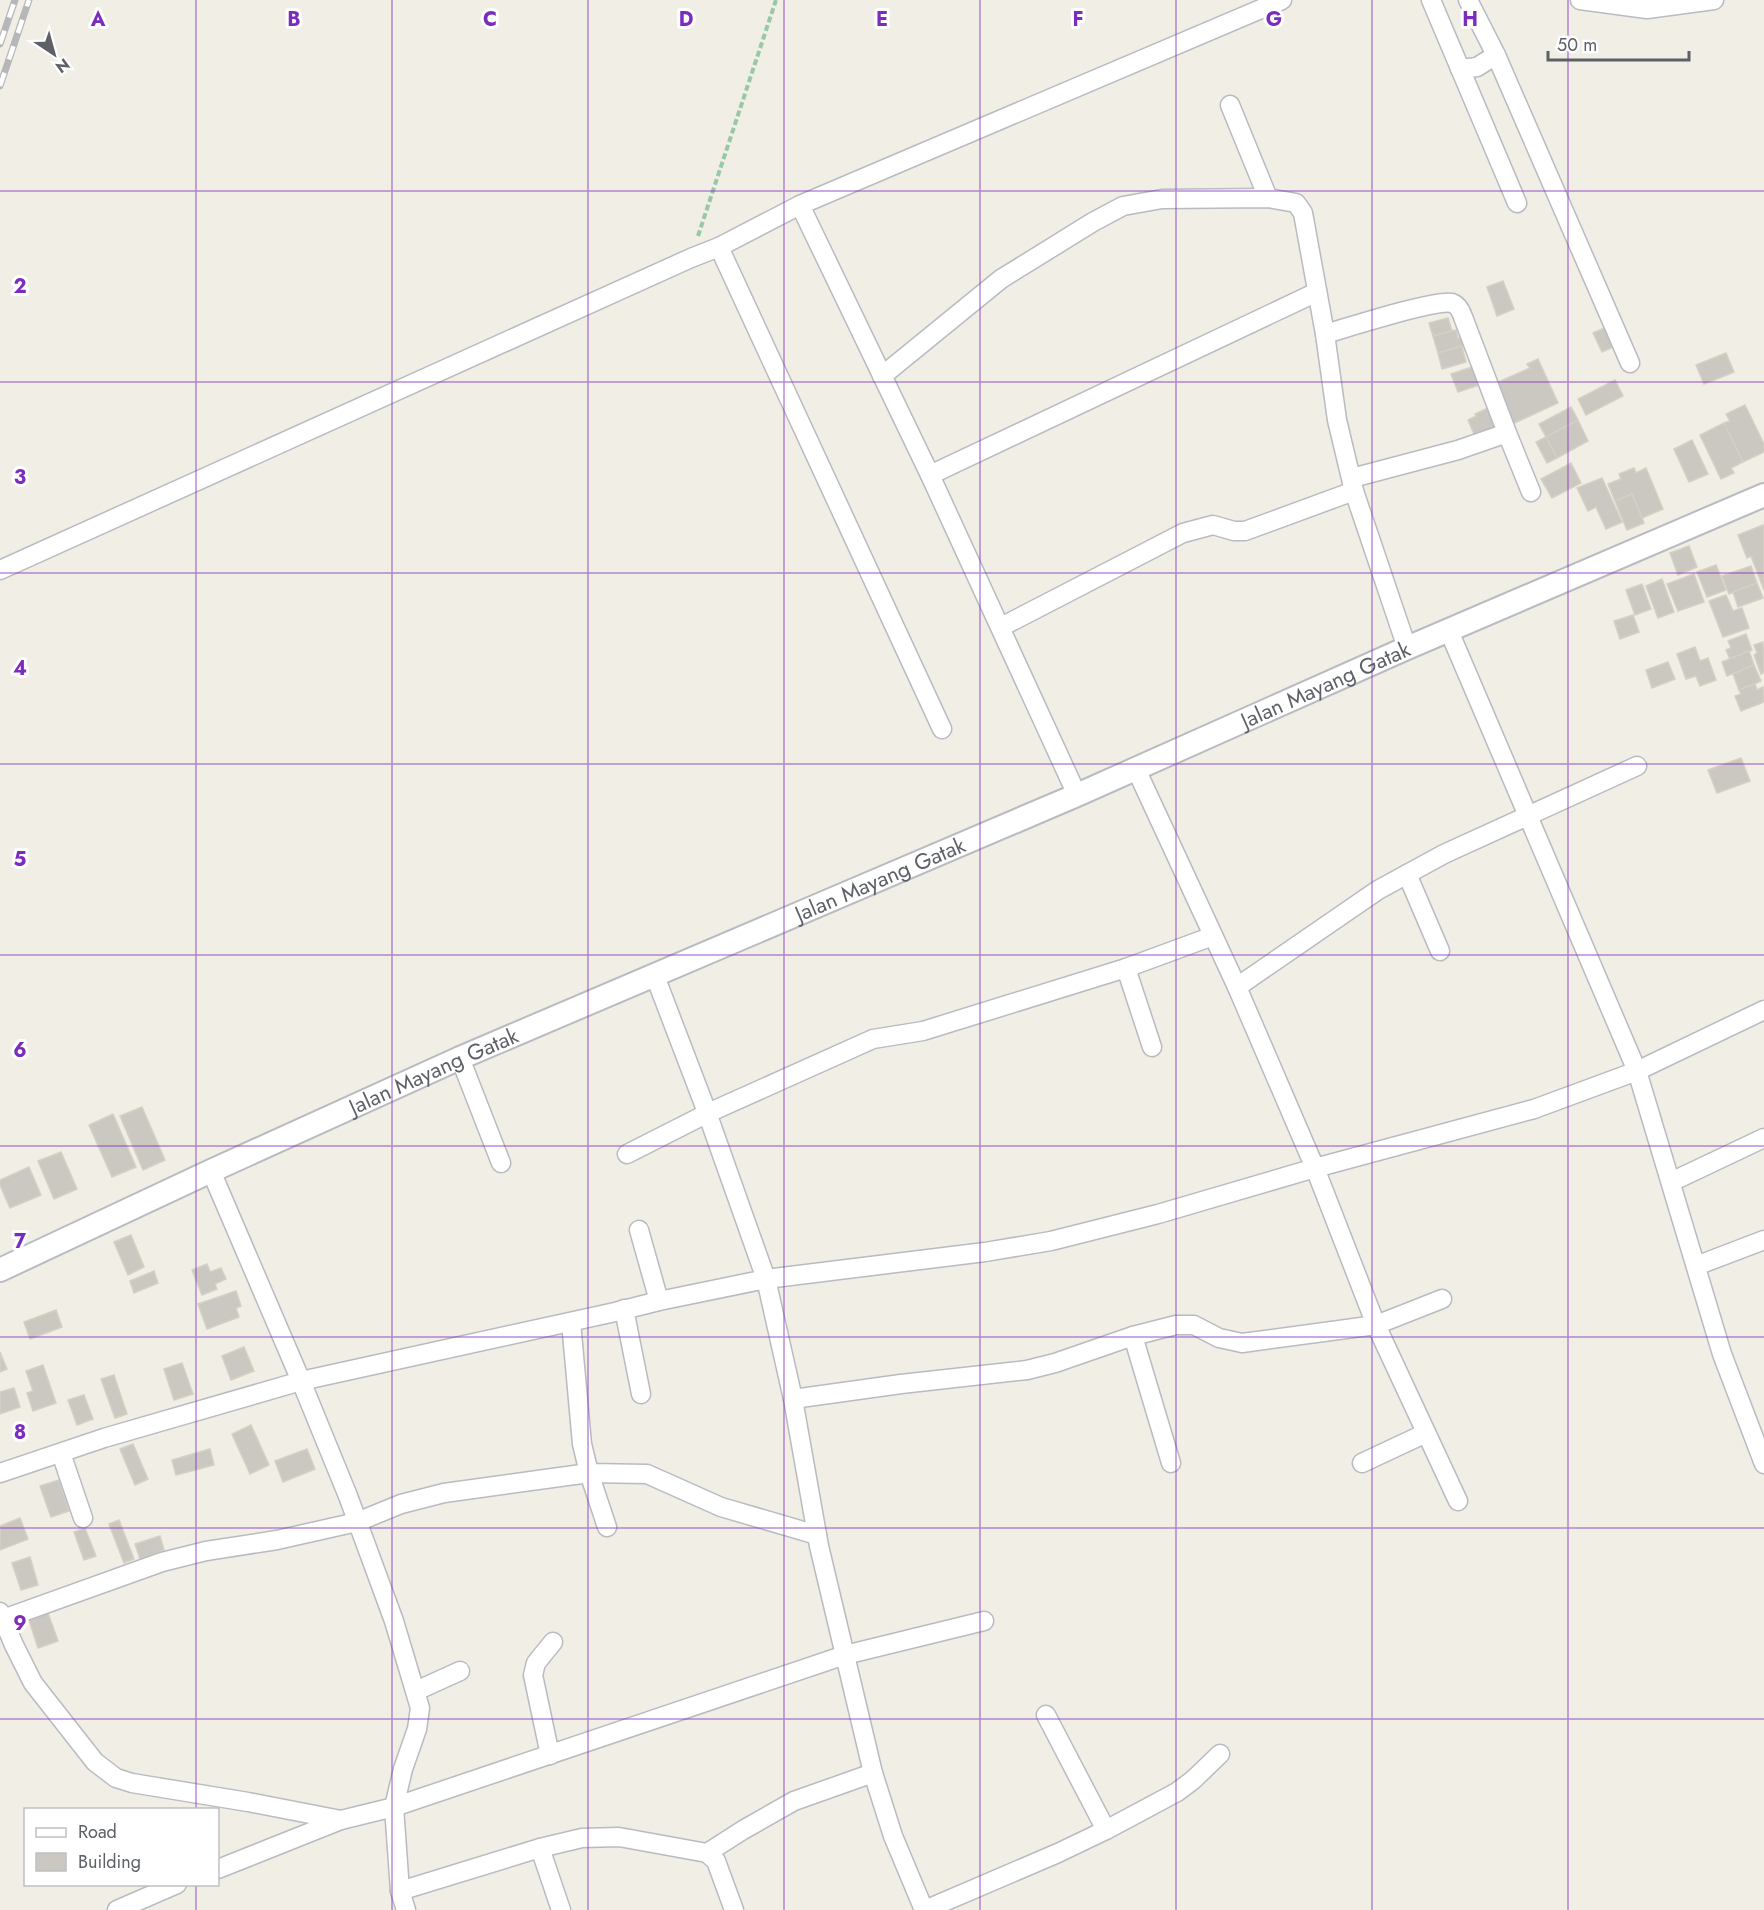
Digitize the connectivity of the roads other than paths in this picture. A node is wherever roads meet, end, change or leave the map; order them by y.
1 (1282, 0) edge
2 (1431, 0) edge
3 (1468, 0) edge
4 (1580, 0) edge
5 (1714, 0) edge
6 (1496, 56) junction
7 (1460, 69) junction
8 (1230, 105) dead end
9 (1268, 198) junction
10 (1517, 203) dead end
11 (800, 205) junction
12 (720, 247) junction
13 (1317, 292) junction
14 (1325, 334) junction
15 (1630, 363) dead end
16 (882, 376) junction
17 (1507, 433) junction
18 (930, 475) junction
19 (1353, 484) junction
20 (1531, 492) dead end
21 (1764, 495) edge
22 (0, 570) edge
23 (1001, 627) junction
24 (1449, 631) junction
25 (1407, 648) junction
26 (942, 729) dead end
27 (1637, 766) dead end
28 (1136, 769) junction
29 (1077, 795) junction
30 (1528, 816) junction
31 (1407, 874) junction
32 (1213, 936) junction
33 (1440, 951) dead end
34 (1126, 968) junction
35 (656, 976) junction
36 (1237, 987) junction
37 (1764, 1010) edge
38 (1152, 1047) dead end
39 (460, 1058) junction
40 (1637, 1071) junction
41 (708, 1113) junction
42 (1764, 1138) edge
43 (627, 1154) dead end
44 (501, 1163) dead end
45 (1315, 1168) junction
46 (211, 1171) junction
47 (1671, 1182) junction
48 (639, 1230) dead end
49 (1764, 1240) edge
50 (1696, 1266) junction
51 (0, 1270) edge
52 (766, 1279) junction
53 (1442, 1299) dead end
54 (659, 1301) junction
55 (624, 1310) junction
56 (571, 1322) junction
57 (1376, 1325) junction
58 (1133, 1336) junction
59 (301, 1381) junction
60 (641, 1394) dead end
61 (793, 1399) junction
62 (1426, 1432) junction
63 (61, 1453) junction
64 (1171, 1463) dead end
65 (1362, 1463) dead end
66 (1764, 1464) edge
67 (0, 1473) edge
68 (589, 1473) junction
69 (1458, 1501) dead end
70 (83, 1518) dead end
71 (357, 1522) junction
72 (607, 1527) dead end
73 (818, 1541) junction
74 (2, 1616) edge
75 (984, 1621) dead end
76 (553, 1642) dead end
77 (845, 1655) junction
78 (460, 1671) dead end
79 (416, 1691) junction
80 (1046, 1715) dead end
81 (1220, 1754) dead end
82 (550, 1755) junction
83 (873, 1773) junction
84 (394, 1807) junction
85 (341, 1820) junction
86 (1106, 1830) junction
87 (540, 1848) junction
88 (707, 1853) junction
89 (219, 1869) edge
90 (172, 1886) edge
91 (400, 1891) junction
92 (117, 1910) edge
93 (406, 1910) edge
94 (561, 1910) edge
95 (734, 1910) edge
96 (925, 1910) edge

1 - 11 street
2 - 7 street
3 - 6 street
4 - 5 street
6 - 7 street
6 - 15 street
7 - 10 street
8 - 9 street
9 - 13 street
9 - 16 street
11 - 12 street
11 - 16 street
12 - 22 street
12 - 26 street
13 - 14 street
13 - 18 street
14 - 17 street
14 - 19 street
16 - 18 street
17 - 19 street
17 - 20 street
18 - 23 street
19 - 23 street
19 - 25 street
21 - 24 street, Jalan Mayang Gatak
23 - 29 street
24 - 25 street, Jalan Mayang Gatak
24 - 30 street
25 - 28 street, Jalan Mayang Gatak
27 - 30 street
28 - 29 street, Jalan Mayang Gatak
28 - 32 street
29 - 35 street, Jalan Mayang Gatak
30 - 31 street
30 - 40 street
31 - 33 street
31 - 36 street
32 - 34 street
32 - 36 street
34 - 38 street
34 - 41 street
35 - 39 street, Jalan Mayang Gatak
35 - 41 street
36 - 45 street
37 - 40 street
39 - 44 street
39 - 46 street, Jalan Mayang Gatak
40 - 45 street
40 - 47 street
41 - 43 street
41 - 52 street
42 - 47 street
45 - 52 street
45 - 57 street
46 - 51 street, Jalan Mayang Gatak
46 - 59 street
47 - 50 street
48 - 54 street
49 - 50 street
50 - 66 street
52 - 54 street
52 - 61 street
53 - 57 street
54 - 55 street
55 - 56 street
55 - 60 street
56 - 59 street
56 - 68 street
57 - 58 street
57 - 62 street
58 - 61 street
58 - 64 street
59 - 63 street
59 - 71 street
61 - 73 street
62 - 65 street
62 - 69 street
63 - 67 street
63 - 70 street
68 - 71 street
68 - 72 street
68 - 73 street
71 - 74 street
71 - 79 street
73 - 77 street
74 - 85 street
75 - 77 street
76 - 82 street
77 - 82 street
77 - 83 street
78 - 79 street
79 - 84 street
80 - 86 street
81 - 86 street
82 - 84 street
83 - 88 street
83 - 96 street
84 - 85 street
84 - 91 street
85 - 89 street
86 - 96 street
87 - 88 street
87 - 91 street
87 - 94 street
88 - 95 street
90 - 92 street
91 - 93 street

